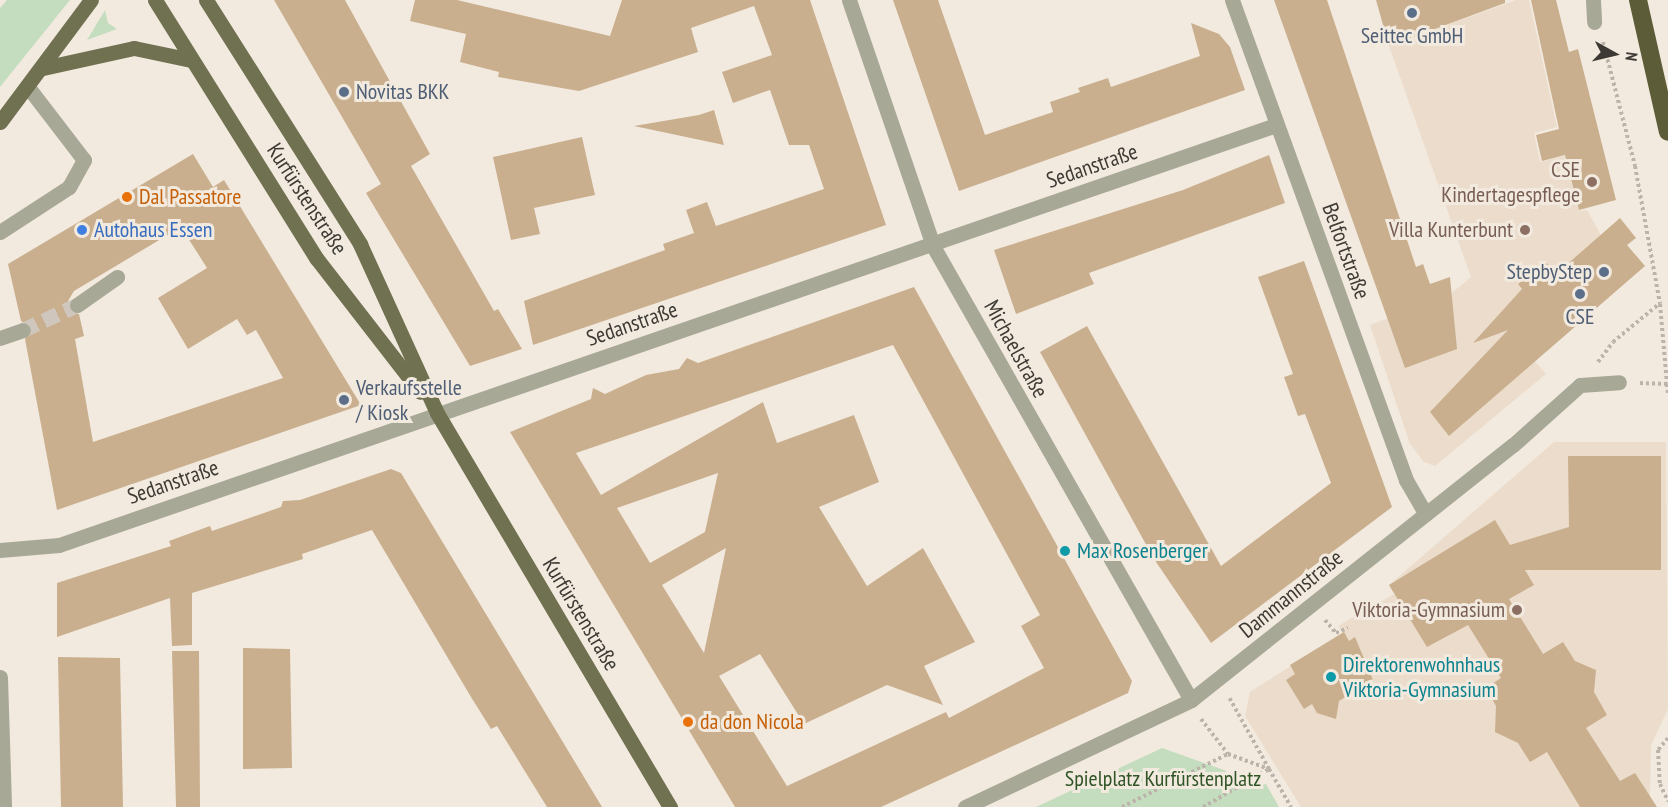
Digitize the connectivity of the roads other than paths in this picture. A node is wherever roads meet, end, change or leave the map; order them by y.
1 (92, 0) edge
2 (154, 0) edge
3 (206, 0) edge
4 (849, 0) edge
5 (1232, 0) edge
6 (1593, 0) edge
7 (1638, 0) edge
8 (1594, 22) road end
9 (191, 60) junction
10 (43, 68) junction
11 (28, 87) junction
12 (0, 122) edge
13 (1276, 125) junction
14 (1668, 132) edge
15 (0, 232) edge
16 (933, 246) junction
17 (117, 278) dead end
18 (77, 305) tunnel mouth
19 (23, 330) tunnel mouth
20 (0, 338) edge
21 (1619, 382) road end
22 (436, 413) junction
23 (1426, 514) junction
24 (0, 549) edge
25 (0, 677) edge
26 (1191, 700) junction
27 (3, 807) edge
28 (670, 807) edge
29 (965, 807) edge

1 - 10 main road
2 - 9 main road, Kurfürstenstraße
3 - 22 main road, Kurfürstenstraße
4 - 16 street, Michaelstraße
5 - 13 street, Belfortstraße
6 - 8 street
7 - 14 highway
9 - 10 main road
9 - 22 main road, Kurfürstenstraße
10 - 11 main road
11 - 12 main road
11 - 15 street
13 - 16 street, Sedanstraße
13 - 23 street, Belfortstraße
16 - 22 street, Sedanstraße
16 - 26 street, Michaelstraße
17 - 18 street
19 - 20 street
21 - 23 street, Dammannstraße
22 - 24 street, Sedanstraße
22 - 28 main road, Kurfürstenstraße
23 - 26 street, Dammannstraße
25 - 27 street
26 - 29 street, Dammannstraße

